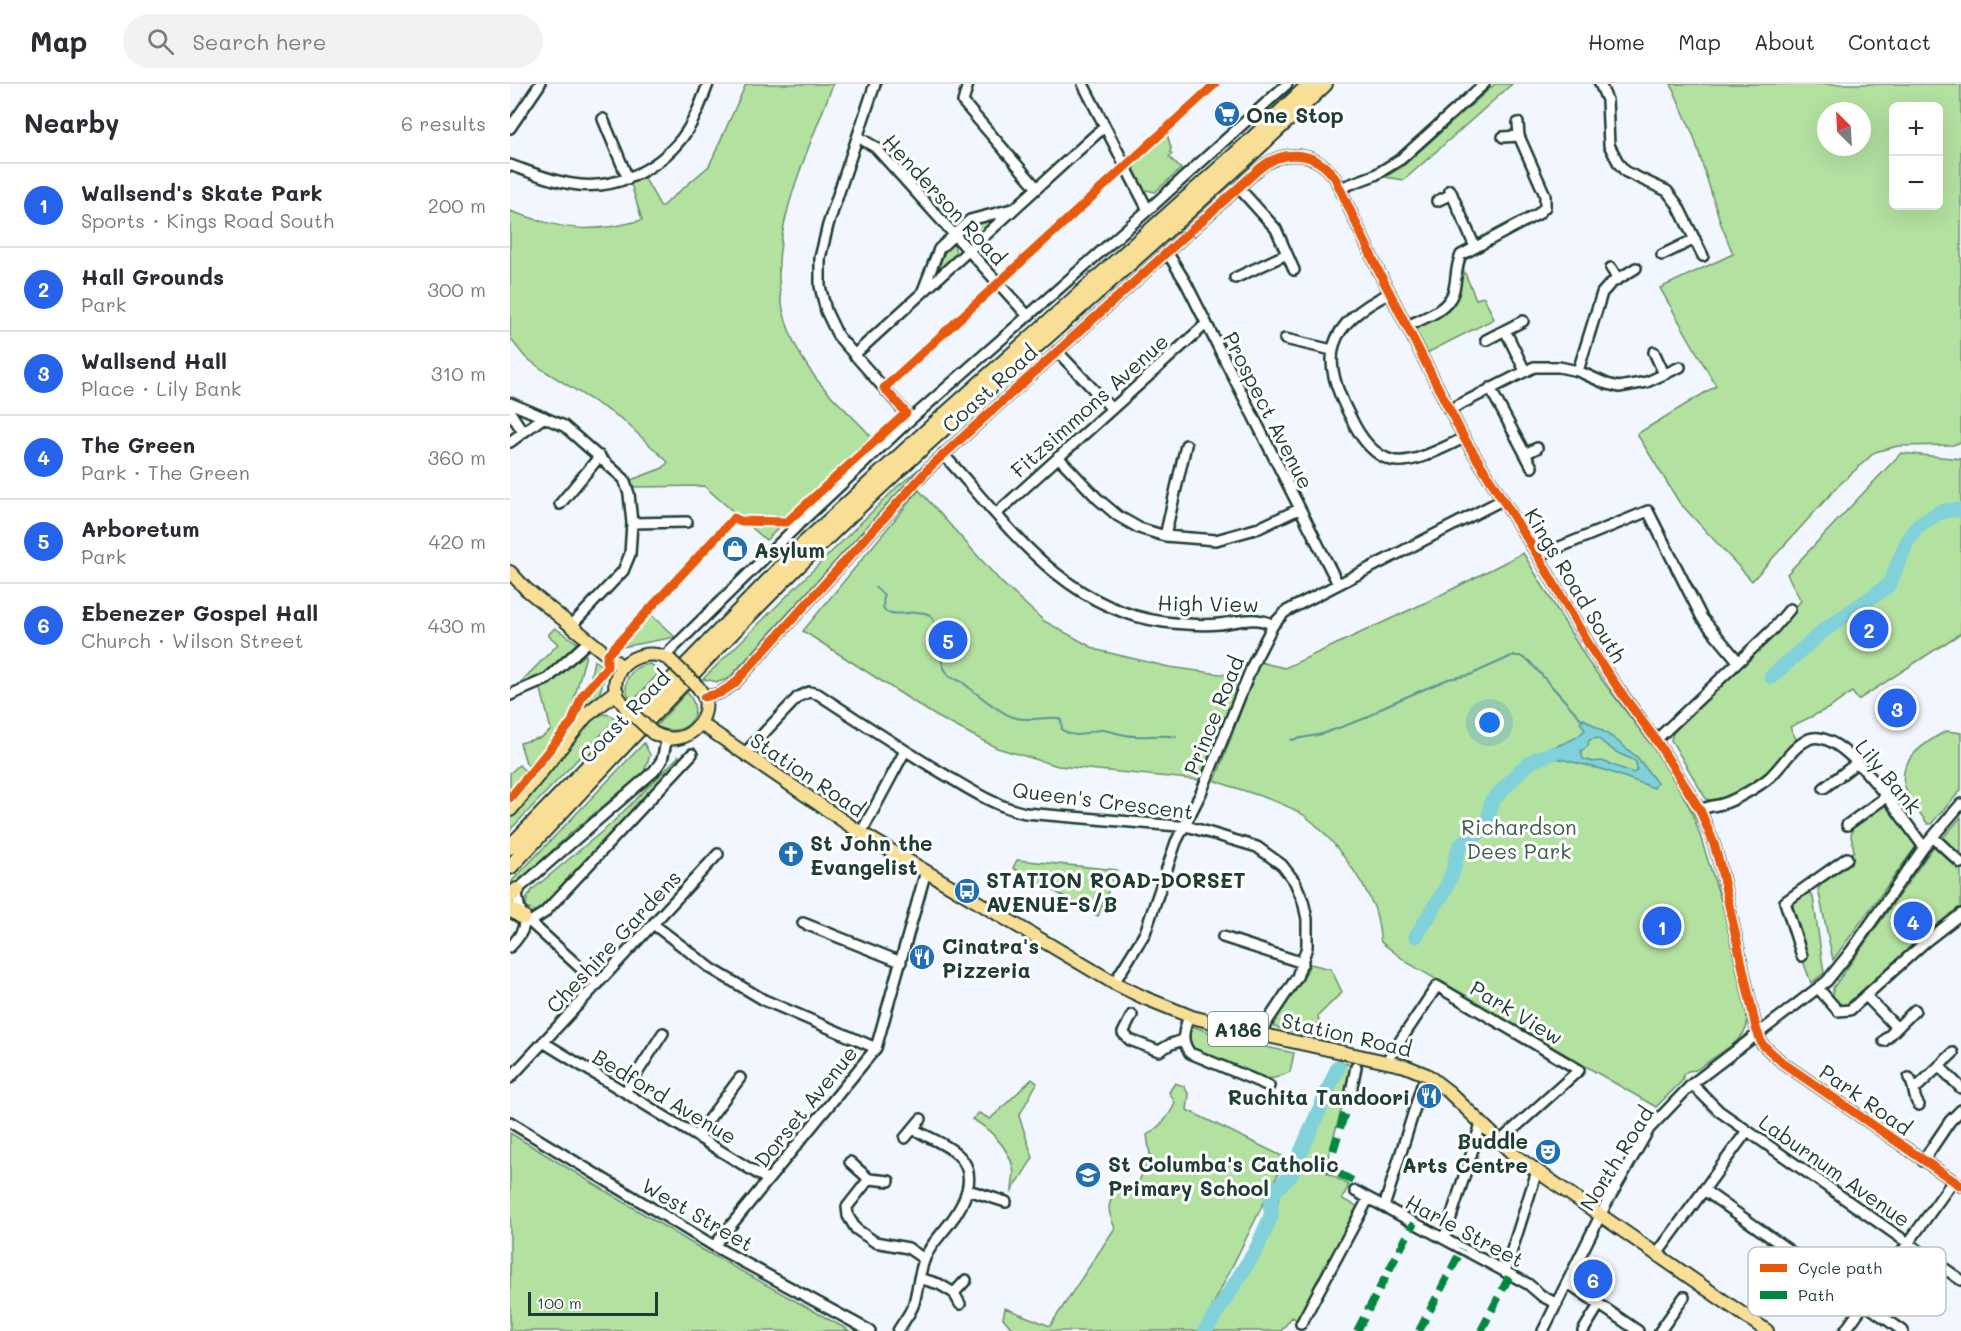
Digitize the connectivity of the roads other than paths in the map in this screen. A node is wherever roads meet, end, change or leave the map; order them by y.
1 (540, 84) edge
2 (708, 84) edge
3 (874, 84) edge
4 (968, 84) edge
5 (1083, 84) edge
6 (1287, 84) edge
7 (1310, 84) edge
8 (1325, 84) edge
9 (1484, 84) edge
10 (1600, 84) edge
11 (603, 119) dead end
12 (1518, 123) dead end
13 (1104, 127) junction
14 (510, 128) edge
15 (858, 136) junction
16 (1519, 136) junction
17 (1503, 137) dead end
18 (510, 165) edge
19 (1326, 167) joint
20 (628, 179) junction
21 (1037, 188) junction
22 (1239, 188) junction
23 (1340, 188) junction
24 (1437, 201) dead end
25 (1015, 208) junction
26 (1148, 210) junction
27 (955, 234) junction
28 (1695, 239) junction
29 (1475, 247) junction
30 (969, 251) junction
31 (1167, 252) junction
32 (1287, 254) junction
33 (1662, 255) dead end
34 (1703, 256) dead end
35 (1611, 268) dead end
36 (1636, 268) dead end
37 (1294, 270) dead end
38 (1235, 278) dead end
39 (1618, 279) junction
40 (1390, 293) junction
41 (921, 296) junction
42 (1028, 316) junction
43 (1523, 321) dead end
44 (1206, 324) junction
45 (1407, 326) junction
46 (1505, 330) junction
47 (1285, 339) dead end
48 (1486, 340) dead end
49 (1332, 350) junction
50 (1057, 351) junction
51 (1654, 352) dead end
52 (854, 355) junction
53 (1680, 367) dead end
54 (1525, 371) junction
55 (1578, 371) junction
56 (1664, 374) junction
57 (1490, 388) junction
58 (510, 403) edge
59 (1111, 408) junction
60 (1449, 410) junction
61 (510, 412) edge
62 (544, 417) junction
63 (911, 419) junction
64 (523, 432) junction
65 (1464, 438) junction
66 (510, 442) edge
67 (1185, 445) dead end
68 (1537, 448) dead end
69 (943, 454) junction
70 (1525, 454) junction
71 (600, 456) junction
72 (1058, 457) junction
73 (1532, 467) dead end
74 (1502, 500) junction
75 (560, 504) dead end
76 (1299, 509) junction
77 (997, 513) junction
78 (687, 522) dead end
79 (632, 523) junction
80 (1165, 536) junction
81 (1538, 556) junction
82 (510, 572) edge
83 (1338, 584) junction
84 (1790, 609) dead end
85 (1273, 625) junction
86 (571, 626) junction
87 (589, 641) junction
88 (668, 659) junction
89 (1738, 661) junction
90 (622, 667) junction
91 (511, 692) edge
92 (616, 692) junction
93 (701, 692) junction
94 (700, 723) junction
95 (668, 738) junction
96 (1656, 740) junction
97 (905, 751) junction
98 (692, 754) dead end
99 (744, 754) junction
100 (1858, 762) junction
101 (1824, 788) dead end
102 (1886, 797) junction
103 (1961, 804) edge
104 (510, 809) edge
105 (1700, 810) junction
106 (1847, 825) dead end
107 (1183, 826) junction
108 (861, 833) junction
109 (1933, 837) junction
110 (510, 847) edge
111 (1924, 847) junction
112 (718, 854) dead end
113 (1846, 858) dead end
114 (1961, 863) edge
115 (510, 867) edge
116 (926, 871) junction
117 (514, 892) edge
118 (510, 909) edge
119 (1961, 914) edge
120 (526, 920) junction
121 (803, 923) dead end
122 (653, 924) junction
123 (1223, 937) dead end
124 (510, 947) edge
125 (1802, 956) dead end
126 (901, 962) junction
127 (1303, 963) junction
128 (1114, 983) junction
129 (598, 984) junction
130 (1818, 988) junction
131 (1866, 996) junction
132 (1915, 1010) dead end
133 (1132, 1015) dead end
134 (1189, 1016) junction
135 (1897, 1028) junction
136 (663, 1033) dead end
137 (1259, 1034) junction
138 (1757, 1034) junction
139 (1183, 1040) junction
140 (1884, 1041) dead end
141 (543, 1042) junction
142 (876, 1048) junction
143 (1953, 1053) dead end
144 (1386, 1062) junction
145 (1939, 1066) junction
146 (1356, 1067) dead end
147 (510, 1078) edge
148 (740, 1078) dead end
149 (1909, 1078) dead end
150 (1692, 1084) junction
151 (1422, 1085) dead end
152 (1269, 1086) dead end
153 (1961, 1088) edge
154 (1914, 1090) junction
155 (625, 1092) junction
156 (1351, 1092) dead end
157 (1919, 1105) dead end
158 (1961, 1110) edge
159 (921, 1119) dead end
160 (510, 1122) edge
161 (1481, 1124) junction
162 (913, 1129) junction
163 (1748, 1131) junction
164 (696, 1136) junction
165 (905, 1138) dead end
166 (1499, 1142) junction
167 (1923, 1161) junction
168 (850, 1162) dead end
169 (1537, 1171) junction
170 (869, 1179) junction
171 (768, 1180) junction
172 (889, 1181) dead end
173 (1957, 1183) edge
174 (968, 1190) junction
175 (1704, 1190) junction
176 (1355, 1191) dead end
177 (1368, 1198) junction
178 (1006, 1202) dead end
179 (1384, 1207) junction
180 (1601, 1214) junction
181 (1444, 1239) junction
182 (1908, 1244) junction
183 (714, 1246) junction
184 (1784, 1247) edge
185 (1906, 1247) edge
186 (1912, 1247) edge
187 (1657, 1254) junction
188 (924, 1258) junction
189 (1946, 1270) edge
190 (1505, 1272) junction
191 (919, 1278) junction
192 (966, 1280) dead end
193 (1961, 1280) edge
194 (1568, 1283) junction
195 (954, 1293) junction
196 (1683, 1297) dead end
197 (960, 1304) dead end
198 (1557, 1304) junction
199 (1599, 1305) junction
200 (1856, 1316) edge
201 (1881, 1316) edge
202 (1301, 1324) dead end
203 (1764, 1330) edge
204 (870, 1331) edge
205 (898, 1331) edge
206 (1543, 1331) edge
207 (1583, 1331) edge
208 (1638, 1331) edge
209 (1660, 1331) edge
210 (1845, 1331) edge
211 (1903, 1331) edge

1 - 14 street
2 - 20 street
3 - 15 street
4 - 21 street
5 - 13 street
6 - 26 street, Coast Road
7 - 110 highway, Coast Road
8 - 115 highway, Coast Road
9 - 23 street
10 - 28 street
11 - 20 street
12 - 16 street
13 - 21 street
13 - 26 street
15 - 27 street, Henderson Road
15 - 52 street
16 - 17 street
16 - 29 street
18 - 20 street
19 - 22 street, Coast Road
19 - 23 street, Kings Road South
21 - 25 street
22 - 31 street, Coast Road
22 - 32 street
23 - 40 street, Kings Road South
24 - 29 street
25 - 27 street
25 - 30 street
26 - 42 street, Coast Road
27 - 30 street, Henderson Road
27 - 41 street
28 - 33 street
28 - 34 street
29 - 45 street
30 - 41 street
30 - 42 street, Henderson Road
31 - 44 street, Prospect Avenue
31 - 50 street, Coast Road
32 - 37 street
32 - 38 street
35 - 39 street
36 - 39 street
39 - 55 street
40 - 45 street, Kings Road South
40 - 49 street
41 - 52 street
42 - 63 street, Coast Road
43 - 46 street
44 - 59 street, Fitzsimmons Avenue
44 - 76 street, Prospect Avenue
45 - 60 street, Kings Road South
46 - 48 street
46 - 54 street
47 - 49 street
49 - 65 street
50 - 59 street
50 - 69 street, Coast Road
51 - 56 street
52 - 63 street
53 - 56 street
54 - 55 street
54 - 57 street
55 - 56 street
57 - 60 street
57 - 70 street
58 - 62 street
59 - 72 street, Fitzsimmons Avenue
60 - 65 street, Kings Road South
61 - 64 street
62 - 64 street
62 - 71 street
63 - 88 street, Coast Road
64 - 66 street
65 - 74 street, Kings Road South
67 - 80 street
68 - 70 street
69 - 77 street, High View
69 - 93 street, Coast Road
70 - 73 street
71 - 75 street
71 - 79 street
72 - 77 street, Fitzsimmons Avenue
72 - 80 street
74 - 81 street, Kings Road South
74 - 83 street, High View
76 - 80 street
76 - 83 street, Prospect Avenue
77 - 85 street, High View
78 - 79 street
79 - 86 street
81 - 89 street
81 - 96 street, Kings Road South
82 - 86 main road
83 - 85 street, High View
84 - 89 street
85 - 107 street, Prince Road
86 - 87 main road
87 - 90 main road
87 - 91 street
88 - 90 main road
88 - 93 main road, bridge
89 - 96 street
90 - 92 main road
92 - 95 main road, bridge
92 - 104 highway
93 - 94 main road
94 - 95 main road
94 - 99 main road, Station Road / A186
95 - 117 street
96 - 105 street, Kings Road South
97 - 99 street, Queen's Crescent
97 - 107 street, Queen's Crescent
97 - 108 street
98 - 120 street
99 - 108 main road, Station Road / A186
100 - 101 street
100 - 102 street, Lily Bank
100 - 105 street, Lily Bank
102 - 106 street
102 - 111 street, Lily Bank
103 - 109 street, North Road
105 - 138 street, Kings Road South
107 - 127 street, Queen's Crescent
107 - 128 street, Prince Road
108 - 116 main road, Station Road / A186
109 - 111 street, North Road
109 - 114 street
111 - 130 street, North Road
112 - 122 street, Cheshire Gardens
113 - 125 street
116 - 126 street, Dorset Avenue
116 - 128 main road, Station Road / A186
117 - 120 street
118 - 120 highway
119 - 131 street
120 - 124 street
120 - 129 street
121 - 126 street
122 - 129 street, Cheshire Gardens
122 - 142 street
123 - 127 street
126 - 142 street, Dorset Avenue
127 - 137 street, Queen's Crescent
128 - 134 main road, Station Road / A186
129 - 141 street, Cheshire Gardens
130 - 131 street
130 - 138 street, North Road
131 - 135 street
132 - 135 street
133 - 139 street
134 - 137 main road, Station Road / A186
134 - 139 street
135 - 140 street
136 - 155 street
137 - 144 main road, Station Road / A186
138 - 150 street, North Road
138 - 167 street, Park Road
139 - 152 street
141 - 147 street, Cheshire Gardens
141 - 155 street, Bedford Avenue
142 - 171 street, Dorset Avenue
143 - 145 street
144 - 161 main road, Station Road / A186
144 - 166 street, Park View
145 - 153 street
145 - 154 street
146 - 156 street
148 - 164 street
149 - 154 street
150 - 163 street, Laburnum Avenue
150 - 180 street, North Road
151 - 179 street
154 - 157 street
155 - 164 street, Bedford Avenue
158 - 167 street
159 - 162 street
160 - 183 street, West Street
161 - 166 main road, Station Road / A186
161 - 181 street
162 - 165 street
162 - 174 street
163 - 175 street
163 - 182 street, Laburnum Avenue
164 - 171 street, Bedford Avenue
166 - 169 main road, Station Road / A186
167 - 173 street, Park Road
168 - 170 street
169 - 180 main road, Station Road / A186
169 - 190 street
170 - 172 street
170 - 188 street
171 - 183 street, Dorset Avenue
173 - 182 street
174 - 178 street
174 - 188 street
175 - 184 street
175 - 187 street
176 - 177 street, Harle Street
177 - 179 street, Harle Street
177 - 202 street
179 - 181 street, Harle Street
180 - 187 main road, Station Road / A186
180 - 194 street, North Road
181 - 190 street, Harle Street
182 - 185 street
182 - 186 street, Laburnum Avenue
183 - 204 street, West Street
187 - 203 main road, Station Road / A186
188 - 191 street
189 - 193 street, Laburnum Avenue
190 - 198 street, Harle Street
191 - 195 street
191 - 205 street
192 - 195 street
194 - 198 street, North Road
194 - 199 street
195 - 197 street
196 - 209 street
198 - 206 street, North Road
199 - 207 street
199 - 208 street
200 - 210 street
201 - 211 street

